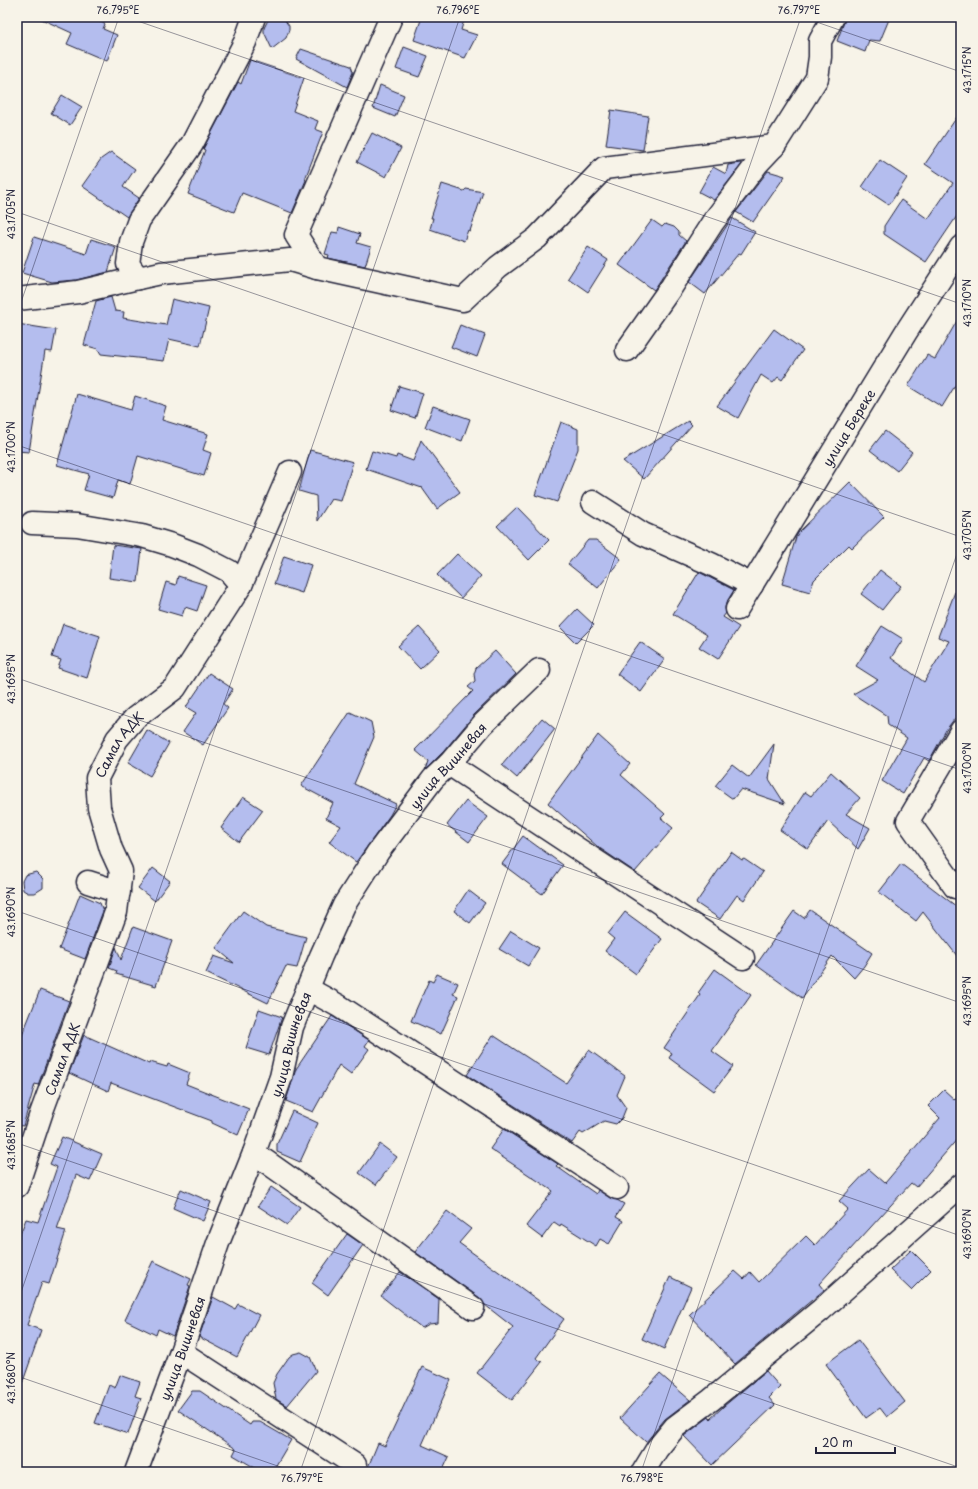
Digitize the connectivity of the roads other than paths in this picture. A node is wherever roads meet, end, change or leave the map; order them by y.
1 (254, 17) edge
2 (391, 17) edge
3 (834, 17) edge
4 (774, 146) junction
5 (296, 235) junction
6 (961, 247) edge
7 (274, 261) junction
8 (317, 268) junction
9 (138, 278) junction
10 (17, 299) edge
11 (627, 350) dead end
12 (290, 472) dead end
13 (593, 502) dead end
14 (32, 523) dead end
15 (241, 584) junction
16 (752, 585) junction
17 (737, 609) dead end
18 (539, 670) dead end
19 (961, 731) edge
20 (449, 764) junction
21 (88, 882) dead end
22 (961, 883) edge
23 (119, 892) junction
24 (743, 958) dead end
25 (308, 989) junction
26 (254, 1153) junction
27 (961, 1185) edge
28 (17, 1186) edge
29 (616, 1188) dead end
30 (473, 1308) dead end
31 (180, 1352) junction
32 (355, 1465) dead end
33 (136, 1472) edge
34 (643, 1472) edge

1 - 9 street
2 - 5 street
3 - 4 street
4 - 8 street
4 - 11 street
5 - 7 street
5 - 8 street
6 - 16 street, улица Береке
7 - 8 street
7 - 9 street
9 - 10 street
12 - 15 street, Самал АДК
13 - 16 street
14 - 15 street
15 - 23 street, Самал АДК
16 - 17 street, улица Береке
18 - 20 street, улица Вишневая
19 - 22 street
20 - 24 street
20 - 25 street, улица Вишневая
21 - 23 street
23 - 28 street, Самал АДК
25 - 26 street, улица Вишневая
25 - 29 street
26 - 30 street
26 - 31 street, улица Вишневая
27 - 34 street
31 - 32 street
31 - 33 street, улица Вишневая

